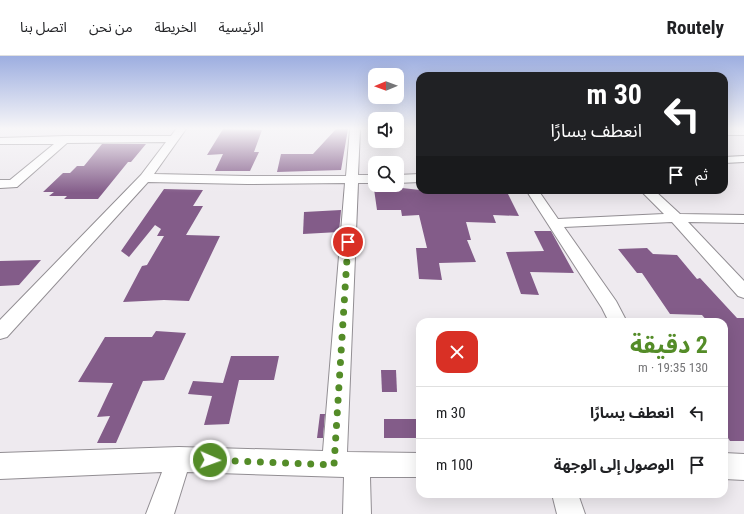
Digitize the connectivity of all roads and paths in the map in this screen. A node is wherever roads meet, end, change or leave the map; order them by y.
1 (52, 150) edge
2 (165, 150) edge
3 (354, 150) edge
4 (744, 159) edge
5 (728, 160) edge
6 (145, 178) junction
7 (416, 178) edge
8 (368, 179) edge
9 (404, 179) edge
10 (352, 180) junction
11 (0, 184) edge
12 (535, 194) edge
13 (650, 194) edge
14 (676, 218) junction
15 (744, 218) edge
16 (554, 223) junction
17 (744, 292) edge
18 (616, 318) edge
19 (0, 332) edge
20 (178, 459) junction
21 (345, 465) junction
22 (0, 466) edge
23 (416, 466) edge
24 (728, 466) edge
25 (744, 467) edge
26 (566, 498) edge
27 (160, 514) edge
28 (357, 514) edge
29 (571, 514) edge

1 - 11 street
2 - 6 street
3 - 10 street
4 - 5 street
6 - 10 street
6 - 19 street
7 - 9 street
8 - 10 street
10 - 21 street
12 - 16 street
13 - 14 street
14 - 15 street
14 - 16 street
14 - 17 street
16 - 18 street
20 - 21 street
20 - 22 street
20 - 27 street
21 - 23 street
21 - 28 street
24 - 25 street
26 - 29 street

